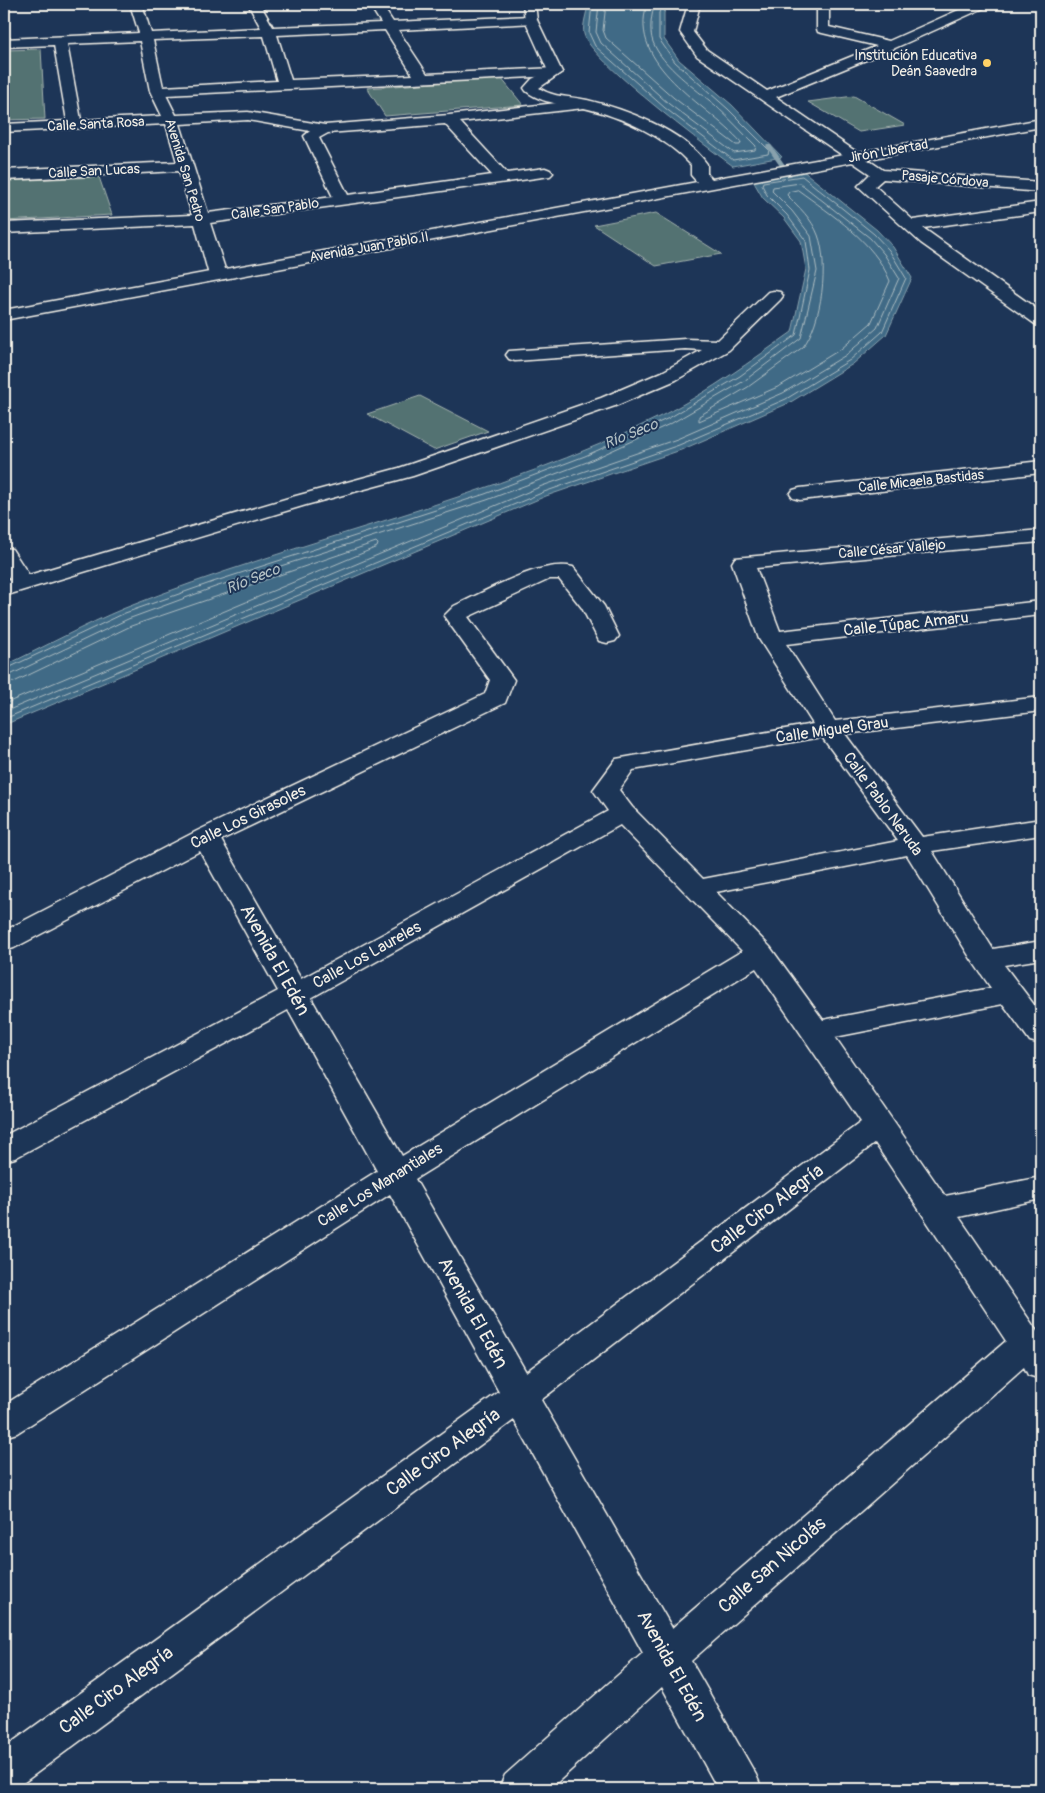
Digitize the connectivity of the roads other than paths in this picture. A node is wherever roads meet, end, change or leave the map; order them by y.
1 (136, 4) edge
2 (254, 4) edge
3 (375, 4) edge
4 (530, 4) edge
5 (694, 4) edge
6 (823, 4) edge
7 (982, 4) edge
8 (531, 20) junction
9 (390, 26) junction
10 (269, 31) junction
11 (146, 36) junction
12 (60, 40) junction
13 (4, 43) edge
14 (890, 45) junction
15 (555, 72) junction
16 (423, 79) junction
17 (285, 84) junction
18 (157, 92) junction
19 (766, 96) junction
20 (584, 104) junction
21 (449, 119) junction
22 (172, 121) junction
23 (1041, 123) edge
24 (75, 125) junction
25 (4, 128) edge
26 (326, 129) junction
27 (854, 157) junction
28 (185, 166) junction
29 (544, 172) dead end
30 (879, 174) junction
31 (4, 175) edge
32 (503, 178) junction
33 (734, 180) joint
34 (708, 184) junction
35 (1041, 187) edge
36 (343, 200) junction
37 (1041, 207) edge
38 (201, 219) junction
39 (909, 225) junction
40 (4, 228) edge
41 (218, 275) junction
42 (774, 296) dead end
43 (4, 315) edge
44 (1041, 320) edge
45 (723, 346) junction
46 (515, 355) dead end
47 (1041, 467) edge
48 (800, 494) dead end
49 (1041, 536) edge
50 (4, 554) edge
51 (743, 563) joint
52 (13, 586) edge
53 (1041, 608) edge
54 (608, 636) dead end
55 (771, 639) junction
56 (1041, 704) edge
57 (828, 729) junction
58 (623, 813) junction
59 (1041, 827) edge
60 (206, 837) junction
61 (914, 846) junction
62 (696, 888) junction
63 (4, 942) edge
64 (1041, 950) edge
65 (760, 953) junction
66 (985, 959) junction
67 (1011, 993) junction
68 (294, 995) junction
69 (816, 1031) junction
70 (1041, 1034) edge
71 (878, 1125) junction
72 (4, 1150) edge
73 (396, 1175) junction
74 (1041, 1188) edge
75 (936, 1210) junction
76 (1034, 1354) edge
77 (520, 1396) junction
78 (4, 1423) edge
79 (667, 1657) junction
80 (4, 1772) edge
81 (520, 1789) edge
82 (741, 1789) edge

1 - 11 street, Avenida San Pedro
2 - 10 street
3 - 9 street
4 - 8 street
5 - 19 street, Pasaje Córdova
6 - 14 street
7 - 14 street
8 - 9 street
8 - 15 street
9 - 10 street
9 - 16 street
10 - 11 street
10 - 17 street
11 - 12 street
11 - 18 street, Avenida San Pedro
12 - 13 street
12 - 24 street
14 - 19 street
15 - 16 street
15 - 20 street
16 - 17 street
17 - 18 street
18 - 22 street, Avenida San Pedro
19 - 27 street, Pasaje Córdova
20 - 21 street, Calle Santa Rosa
20 - 34 street
21 - 26 street, Calle Santa Rosa
21 - 32 street
22 - 24 street, Calle Santa Rosa
22 - 26 street, Calle Santa Rosa
22 - 28 street, Avenida San Pedro
23 - 27 street, Jirón Libertad
24 - 25 street, Calle Santa Rosa
26 - 36 street
27 - 30 street, Pasaje Córdova
27 - 33 street, Jirón Libertad
28 - 31 street, Calle San Lucas
28 - 38 street, Avenida San Pedro
29 - 32 street, Calle San Pablo
30 - 35 street, Pasaje Córdova
30 - 39 street
32 - 36 street, Calle San Pablo
33 - 34 street, Avenida Juan Pablo II
34 - 41 street, Avenida Juan Pablo II
36 - 38 street, Calle San Pablo
37 - 39 street
38 - 40 street, Calle San Pablo
38 - 41 street, Avenida San Pedro
39 - 44 street
41 - 43 street, Avenida Juan Pablo II
42 - 45 street
45 - 46 street
45 - 52 street
47 - 48 street, Calle Micaela Bastidas
49 - 51 street, Calle César Vallejo
50 - 52 street
51 - 55 street, Calle Pablo Neruda
53 - 55 street, Calle Túpac Amaru
54 - 60 street, Calle Los Girasoles
55 - 57 street, Calle Pablo Neruda
56 - 57 street, Calle Miguel Grau
57 - 58 street, Calle Miguel Grau
57 - 61 street, Calle Pablo Neruda
58 - 62 street
58 - 68 street, Calle Los Laureles
59 - 61 street
60 - 63 street, Calle Los Girasoles
60 - 68 street, Avenida El Edén
61 - 62 street
61 - 66 street, Calle Pablo Neruda
62 - 65 street
64 - 66 street
65 - 69 street
65 - 73 street, Calle Los Manantiales
66 - 67 street, Calle Pablo Neruda
67 - 69 street
67 - 70 street, Calle Pablo Neruda
68 - 72 street, Calle Los Laureles
68 - 73 street, Avenida El Edén
69 - 71 street
71 - 75 street
71 - 77 street, Calle Ciro Alegría
73 - 77 street, Avenida El Edén
73 - 78 street, Calle Los Manantiales
74 - 75 street
75 - 76 street
76 - 79 street, Calle San Nicolás
77 - 79 street, Avenida El Edén
77 - 80 street, Calle Ciro Alegría
79 - 81 street, Calle San Nicolás
79 - 82 street, Avenida El Edén

